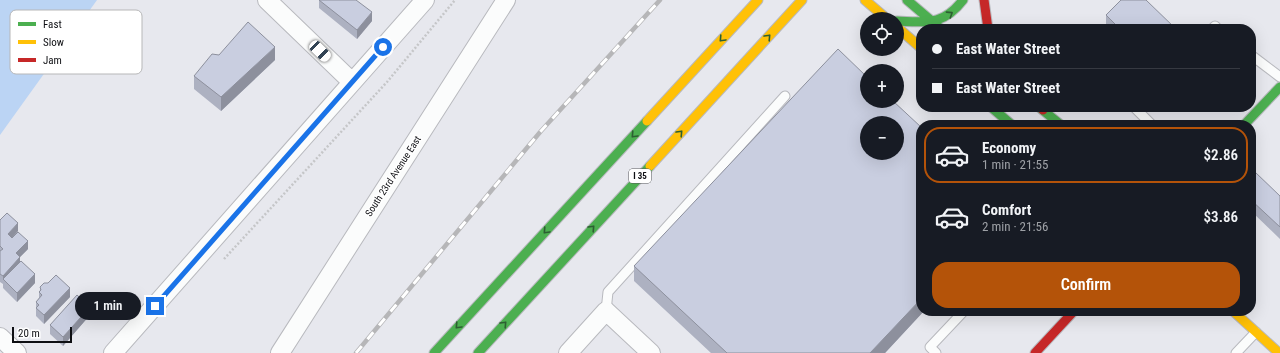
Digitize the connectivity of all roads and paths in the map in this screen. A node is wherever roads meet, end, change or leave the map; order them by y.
1 (267, 0) edge
2 (425, 0) edge
3 (455, 0) edge
4 (506, 0) edge
5 (758, 0) edge
6 (802, 0) edge
7 (865, 0) edge
8 (907, 0) edge
9 (963, 0) edge
10 (984, 0) edge
11 (879, 12) edge
12 (904, 20) edge
13 (932, 21) junction
14 (935, 24) edge
15 (987, 24) edge
16 (904, 33) edge
17 (916, 44) edge
18 (1256, 59) edge
19 (1280, 77) edge
20 (352, 82) junction
21 (1278, 93) edge
22 (785, 96) dead end
23 (997, 112) edge
24 (1046, 112) edge
25 (1139, 112) edge
26 (1006, 120) edge
27 (1055, 120) edge
28 (1147, 120) edge
29 (1249, 120) edge
30 (221, 262) dead end
31 (606, 312) junction
32 (959, 316) edge
33 (1069, 316) edge
34 (1238, 316) edge
35 (1256, 332) junction
36 (0, 337) edge
37 (17, 353) edge
38 (113, 353) edge
39 (280, 353) edge
40 (434, 353) edge
41 (478, 353) edge
42 (568, 353) edge
43 (651, 353) edge
44 (936, 353) edge
45 (1035, 353) edge
46 (1236, 353) edge
47 (1279, 353) edge

1 - 20 street
2 - 20 street
3 - 30 path
4 - 39 street, South 23rd Avenue East
5 -> 40 main road
41 -> 6 main road, I 35
7 - 11 main road
8 - 13 main road
13 -> 9 main road
10 - 15 main road
12 - 13 main road
13 - 14 main road
16 - 17 main road
18 - 19 lane
20 - 38 street
21 - 29 main road
22 - 31 lane
23 - 26 main road
24 - 27 main road
25 - 28 lane
31 - 42 street
31 - 43 street
32 - 44 lane
33 - 45 main road
34 - 35 main road
35 - 46 lane
35 - 47 main road
36 - 37 street

